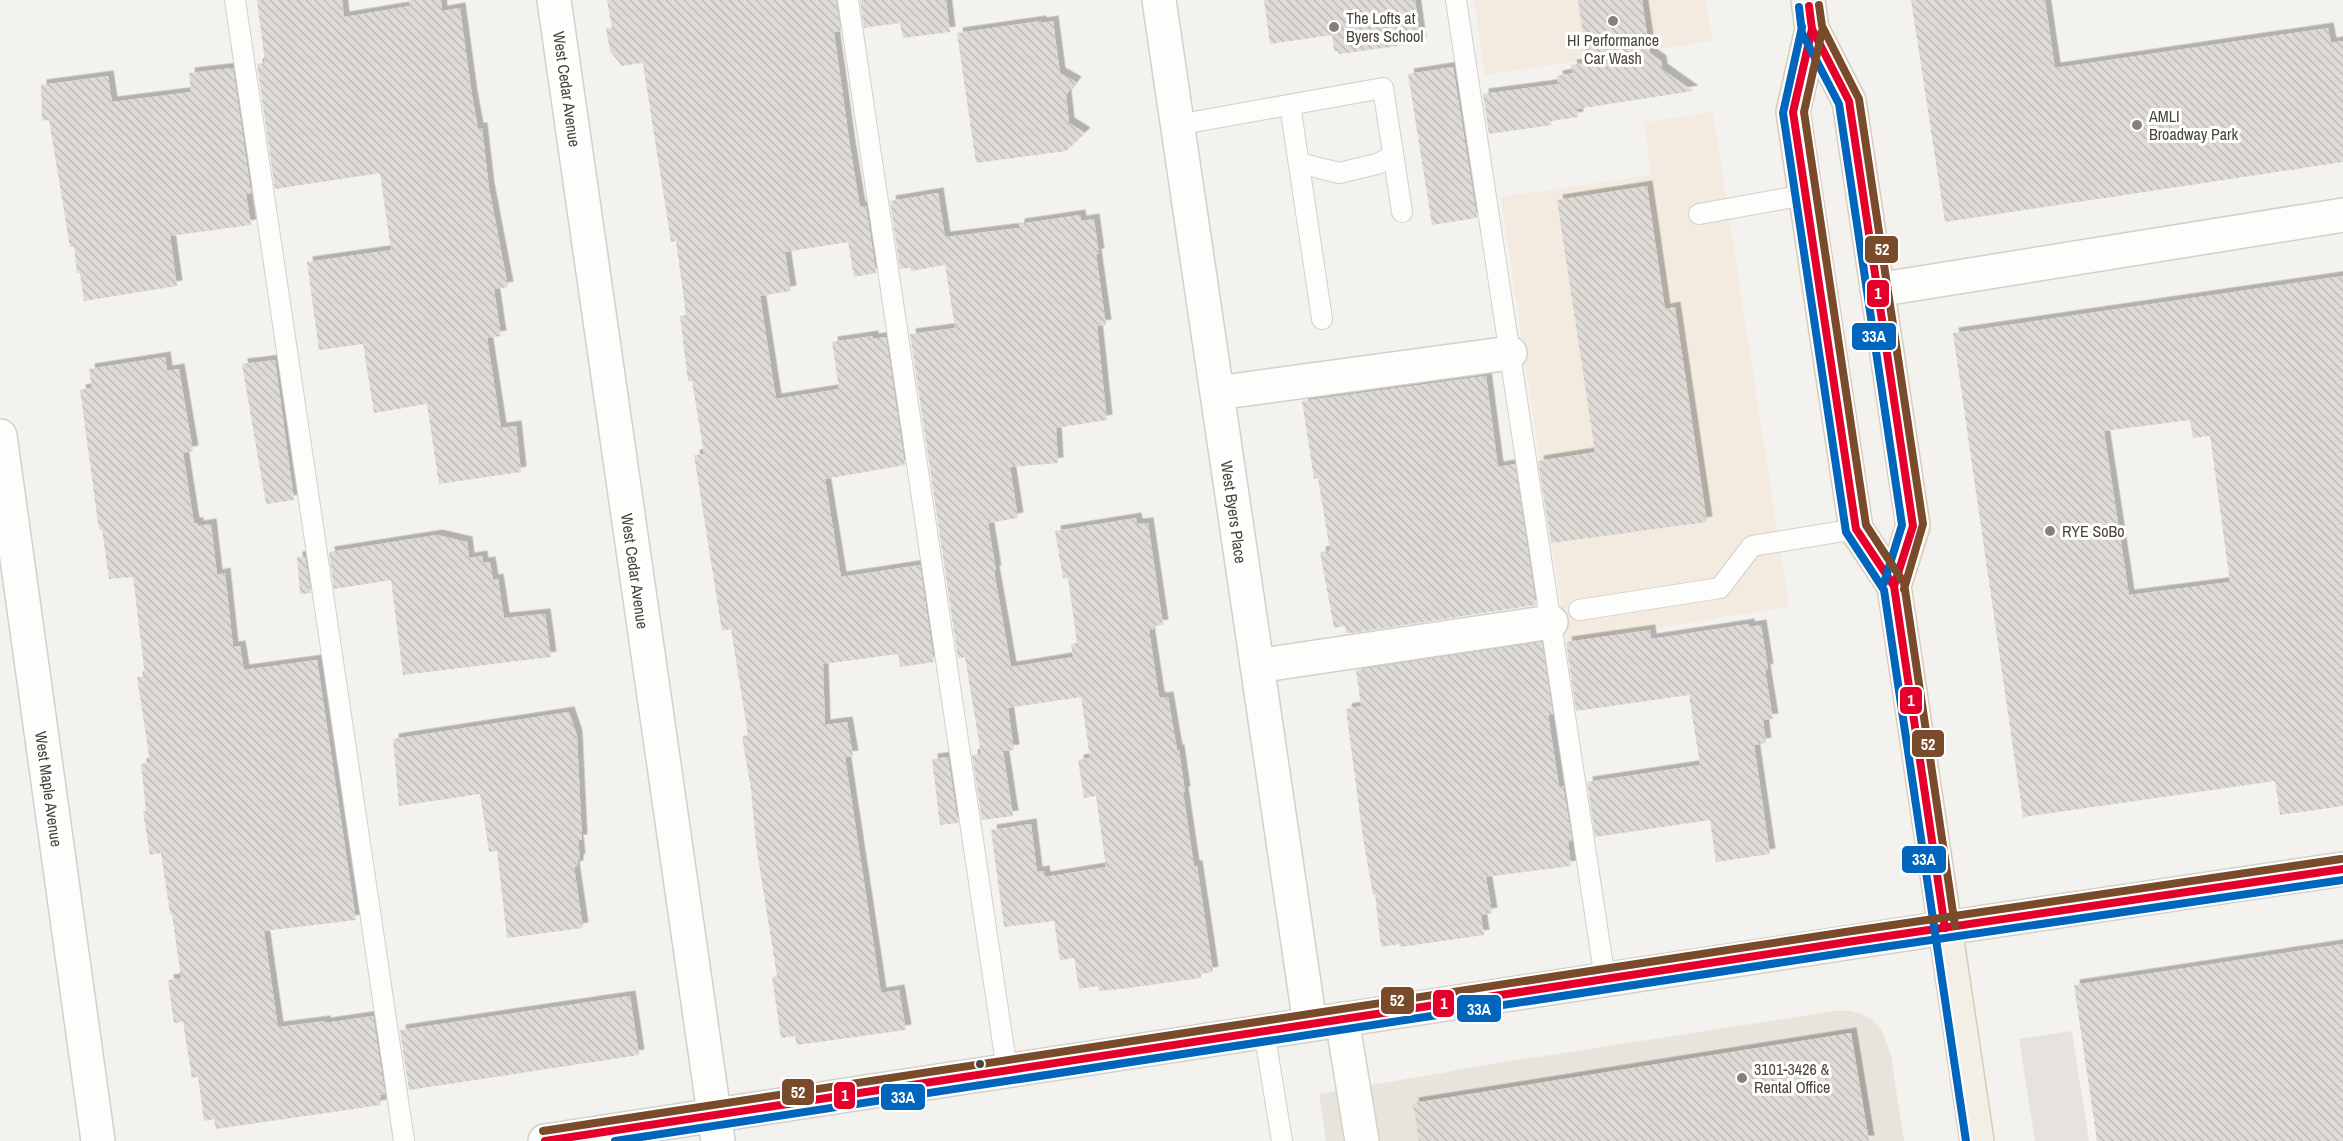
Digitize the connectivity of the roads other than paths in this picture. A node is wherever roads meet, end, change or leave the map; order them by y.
1 (235, 0) edge
2 (554, 0) edge
3 (848, 0) edge
4 (1159, 0) edge
5 (1456, 0) edge
6 (1810, 14) edge
7 (1290, 105) junction
8 (1177, 125) junction
9 (1393, 156) junction
10 (1299, 163) junction
11 (1805, 195) junction
12 (1402, 212) dead end
13 (1699, 214) dead end
14 (2343, 215) edge
15 (1878, 290) junction
16 (1322, 319) dead end
17 (1510, 353) junction
18 (1216, 393) junction
19 (0, 436) edge
20 (1856, 529) junction
21 (1894, 586) junction
22 (1565, 616) junction
23 (1257, 666) junction
24 (2343, 869) edge
25 (1945, 928) junction
26 (1605, 979) junction
27 (1342, 1019) junction
28 (1310, 1024) junction
29 (1264, 1031) junction
30 (1007, 1070) junction
31 (716, 1128) edge
32 (98, 1141) edge
33 (404, 1141) edge
34 (545, 1141) edge
35 (1282, 1141) edge
36 (1362, 1141) edge
37 (1977, 1141) edge

1 - 33 lane
2 - 31 street, West Cedar Avenue
3 - 30 lane
4 - 8 street, West Byers Place
5 - 17 lane
6 - 11 main road
6 - 15 main road
7 - 8 lane
7 - 9 lane
7 - 10 lane
8 - 18 street, West Byers Place
9 - 10 lane
9 - 12 lane
10 - 16 lane
11 - 13 lane
11 - 20 main road
14 - 15 street
15 - 21 main road
17 - 18 street
17 - 22 lane
18 - 23 street, West Byers Place
19 - 32 street, West Maple Avenue
20 - 21 main road
20 - 22 lane
21 - 25 main road
22 - 23 street
22 - 26 lane
23 - 28 street, West Byers Place
24 - 25 street
25 - 26 street
25 - 37 main road
26 - 27 street
27 - 28 street
27 - 36 street
28 - 29 street
29 - 30 street
29 - 35 lane
30 - 31 street
31 - 34 street

